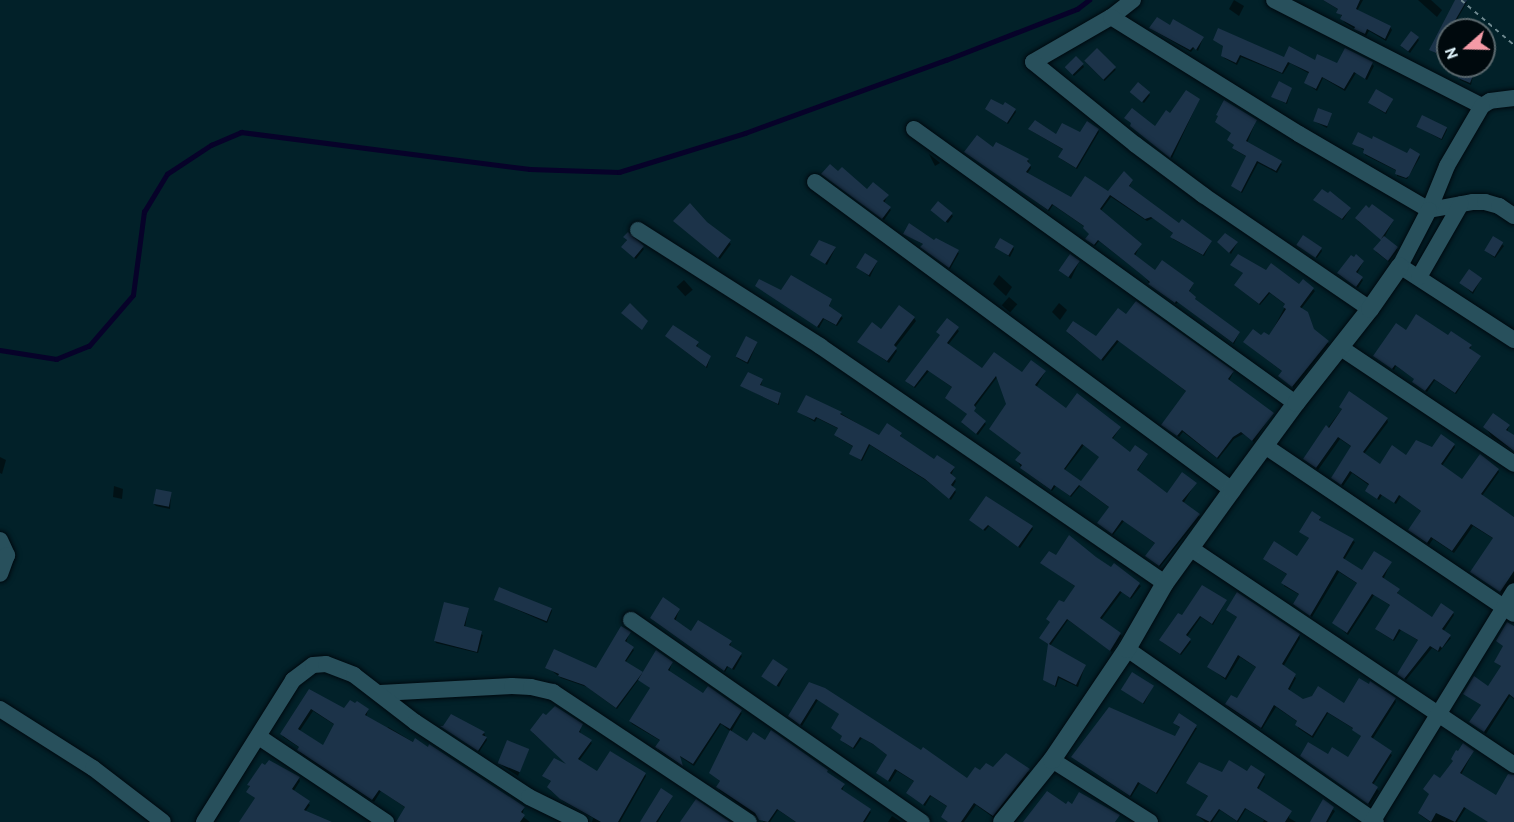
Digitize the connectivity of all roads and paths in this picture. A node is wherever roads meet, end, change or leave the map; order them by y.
1 (1133, 0) edge
2 (1274, 0) edge
3 (1461, 0) edge
4 (1111, 17) junction
5 (1514, 45) edge
6 (1514, 98) edge
7 (1482, 106) junction
8 (914, 129) dead end
9 (815, 182) dead end
10 (1461, 204) junction
11 (1429, 210) junction
12 (1514, 216) edge
13 (639, 230) dead end
14 (1400, 266) junction
15 (1419, 277) junction
16 (1370, 309) junction
17 (1514, 340) edge
18 (1341, 348) junction
19 (1296, 403) junction
20 (1265, 446) junction
21 (1514, 464) edge
22 (1232, 490) junction
23 (0, 540) edge
24 (1190, 548) junction
25 (0, 574) edge
26 (1166, 583) junction
27 (1514, 591) edge
28 (1509, 611) edge
29 (631, 620) dead end
30 (1127, 649) junction
31 (380, 693) junction
32 (0, 709) edge
33 (1437, 715) junction
34 (259, 737) junction
35 (1052, 760) junction
36 (1514, 765) edge
37 (1374, 821) edge
38 (163, 822) edge
39 (204, 822) edge
40 (386, 822) edge
41 (580, 822) edge
42 (749, 822) edge
43 (922, 822) edge
44 (1002, 822) edge
45 (1150, 822) edge

1 - 4 street
2 - 7 street
3 - 5 path
4 - 11 street
4 - 16 street
6 - 7 street
7 - 11 street
8 - 19 street
9 - 22 street
10 - 11 street
10 - 12 street
10 - 15 street
11 - 14 street
13 - 26 street
14 - 15 street
14 - 16 street
15 - 17 street
16 - 18 street
18 - 19 street
18 - 21 street
19 - 20 street
20 - 22 street
20 - 28 street
22 - 24 street
23 - 25 street
24 - 26 street
24 - 33 street
26 - 30 street
27 - 28 street
28 - 33 street
29 - 43 street
30 - 35 street
30 - 37 street
31 - 34 street
31 - 41 street
31 - 42 street
32 - 38 street
33 - 36 street
33 - 37 street
34 - 39 street
34 - 40 street
35 - 44 street
35 - 45 street

